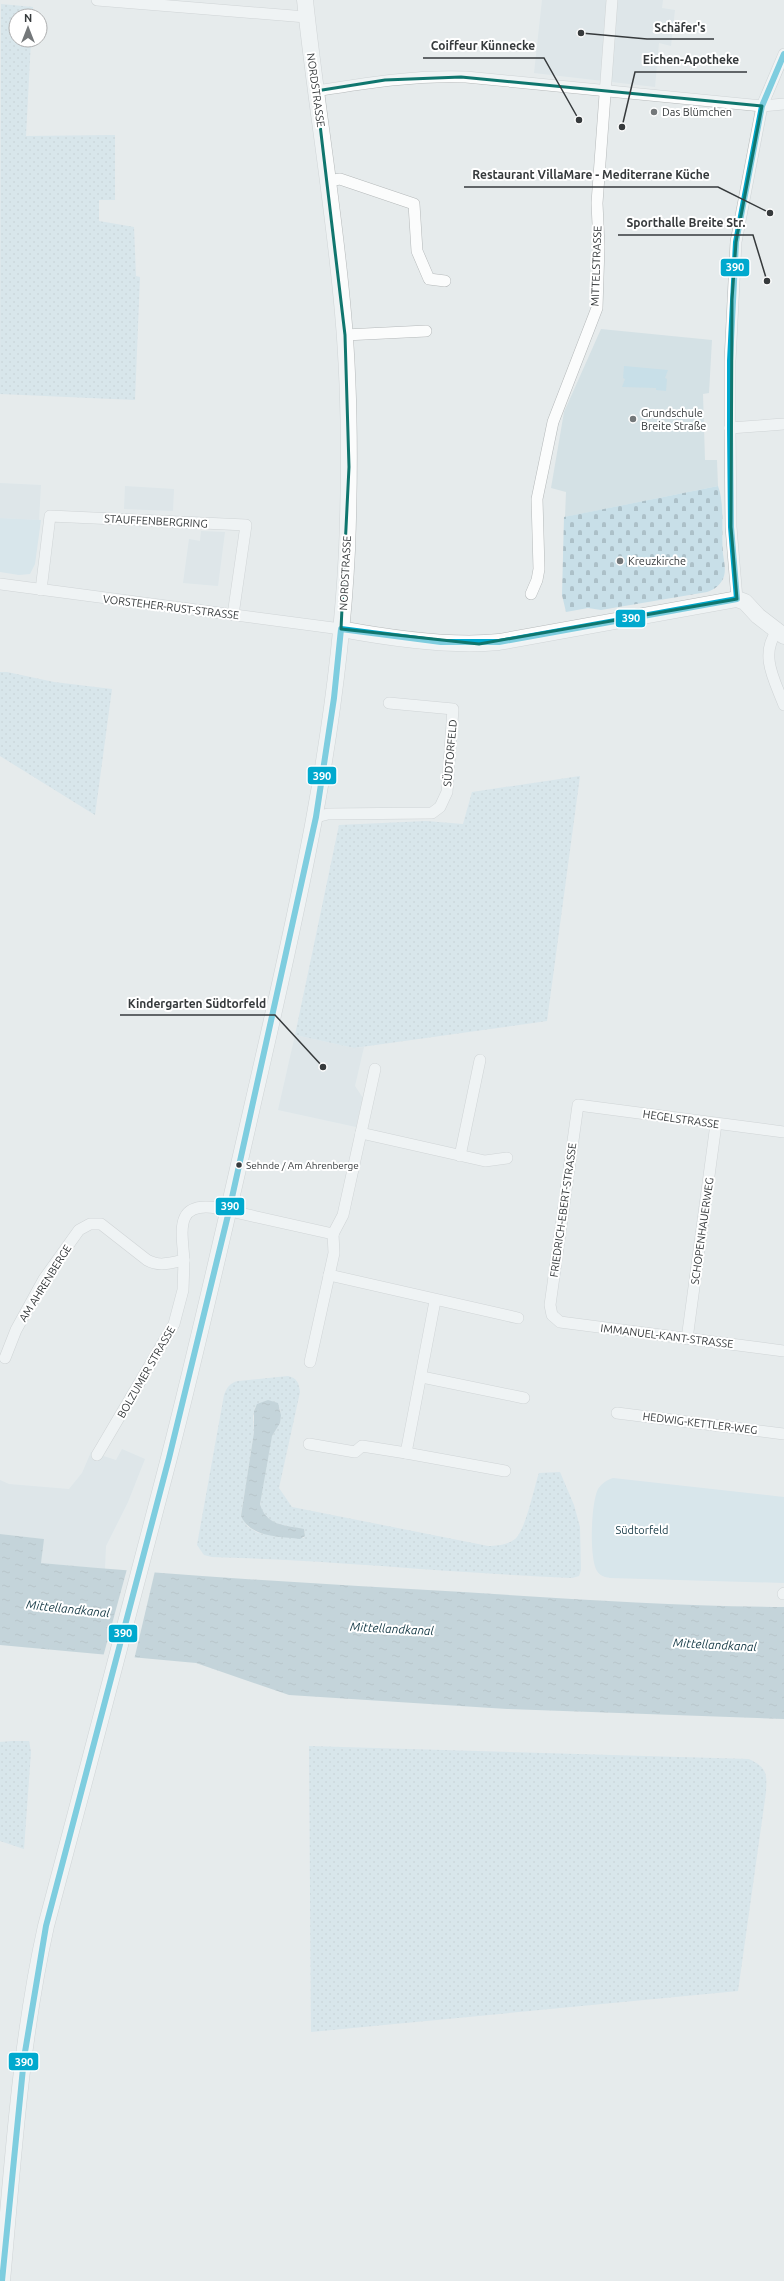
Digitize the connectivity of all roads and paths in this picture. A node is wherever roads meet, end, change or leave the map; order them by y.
1 (97, 0) edge
2 (305, 0) edge
3 (612, 0) edge
4 (306, 17) junction
5 (784, 54) edge
6 (316, 91) junction
7 (605, 91) junction
8 (784, 104) edge
9 (762, 106) junction
10 (328, 181) junction
11 (445, 282) dead end
12 (426, 331) dead end
13 (345, 335) junction
14 (784, 424) edge
15 (730, 428) junction
16 (0, 584) edge
17 (40, 590) junction
18 (531, 594) dead end
19 (737, 599) junction
20 (233, 615) junction
21 (341, 629) junction
22 (780, 634) edge
23 (389, 703) dead end
24 (784, 705) edge
25 (316, 817) junction
26 (480, 1060) dead end
27 (375, 1069) dead end
28 (578, 1105) joint
29 (716, 1124) junction
30 (361, 1132) junction
31 (784, 1132) edge
32 (460, 1156) junction
33 (506, 1158) dead end
34 (229, 1211) junction
35 (333, 1234) junction
36 (184, 1260) junction
37 (329, 1275) junction
38 (435, 1301) junction
39 (552, 1315) joint
40 (518, 1318) dead end
41 (687, 1339) junction
42 (784, 1351) edge
43 (5, 1358) dead end
44 (310, 1362) dead end
45 (422, 1377) junction
46 (524, 1398) dead end
47 (617, 1413) dead end
48 (784, 1434) edge
49 (309, 1444) dead end
50 (406, 1453) junction
51 (97, 1455) dead end
52 (505, 1470) dead end
53 (2, 2281) edge

1 - 4 street
2 - 4 main road, NORDSTRASSE
3 - 7 street, MITTELSTRASSE
4 - 6 main road, NORDSTRASSE
5 - 9 street
6 - 7 street
6 - 10 main road, NORDSTRASSE
7 - 9 street
7 - 18 street, MITTELSTRASSE
8 - 9 street
9 - 15 street
10 - 11 street
10 - 13 main road, NORDSTRASSE
12 - 13 street
13 - 21 main road, NORDSTRASSE
14 - 15 street
15 - 19 street
16 - 17 street, VORSTEHER-RUST-STRASSE
17 - 20 street, VORSTEHER-RUST-STRASSE
17 - 20 street, STAUFFENBERGRING
19 - 21 main road
19 - 22 main road
20 - 21 street, VORSTEHER-RUST-STRASSE
21 - 25 main road, NORDSTRASSE
22 - 24 street
23 - 25 street, SÜDTORFELD
25 - 34 main road, NORDSTRASSE
26 - 32 street
27 - 30 street
28 - 29 street, HEGELSTRASSE
28 - 39 street, FRIEDRICH-EBERT-STRASSE
29 - 31 street, HEGELSTRASSE
29 - 41 street, SCHOPENHAUERWEG
30 - 32 street
30 - 35 street
32 - 33 street
34 - 35 street
34 - 36 street
34 - 53 main road, NORDSTRASSE
35 - 37 street
36 - 43 street, AM AHRENBERGE
36 - 51 street, BOLZUMER STRASSE
37 - 38 street
37 - 44 street
38 - 40 street
38 - 45 street
39 - 41 street, IMMANUEL-KANT-STRASSE
41 - 42 street, IMMANUEL-KANT-STRASSE
45 - 46 street
45 - 50 street
47 - 48 street, HEDWIG-KETTLER-WEG
49 - 50 street
50 - 52 street

